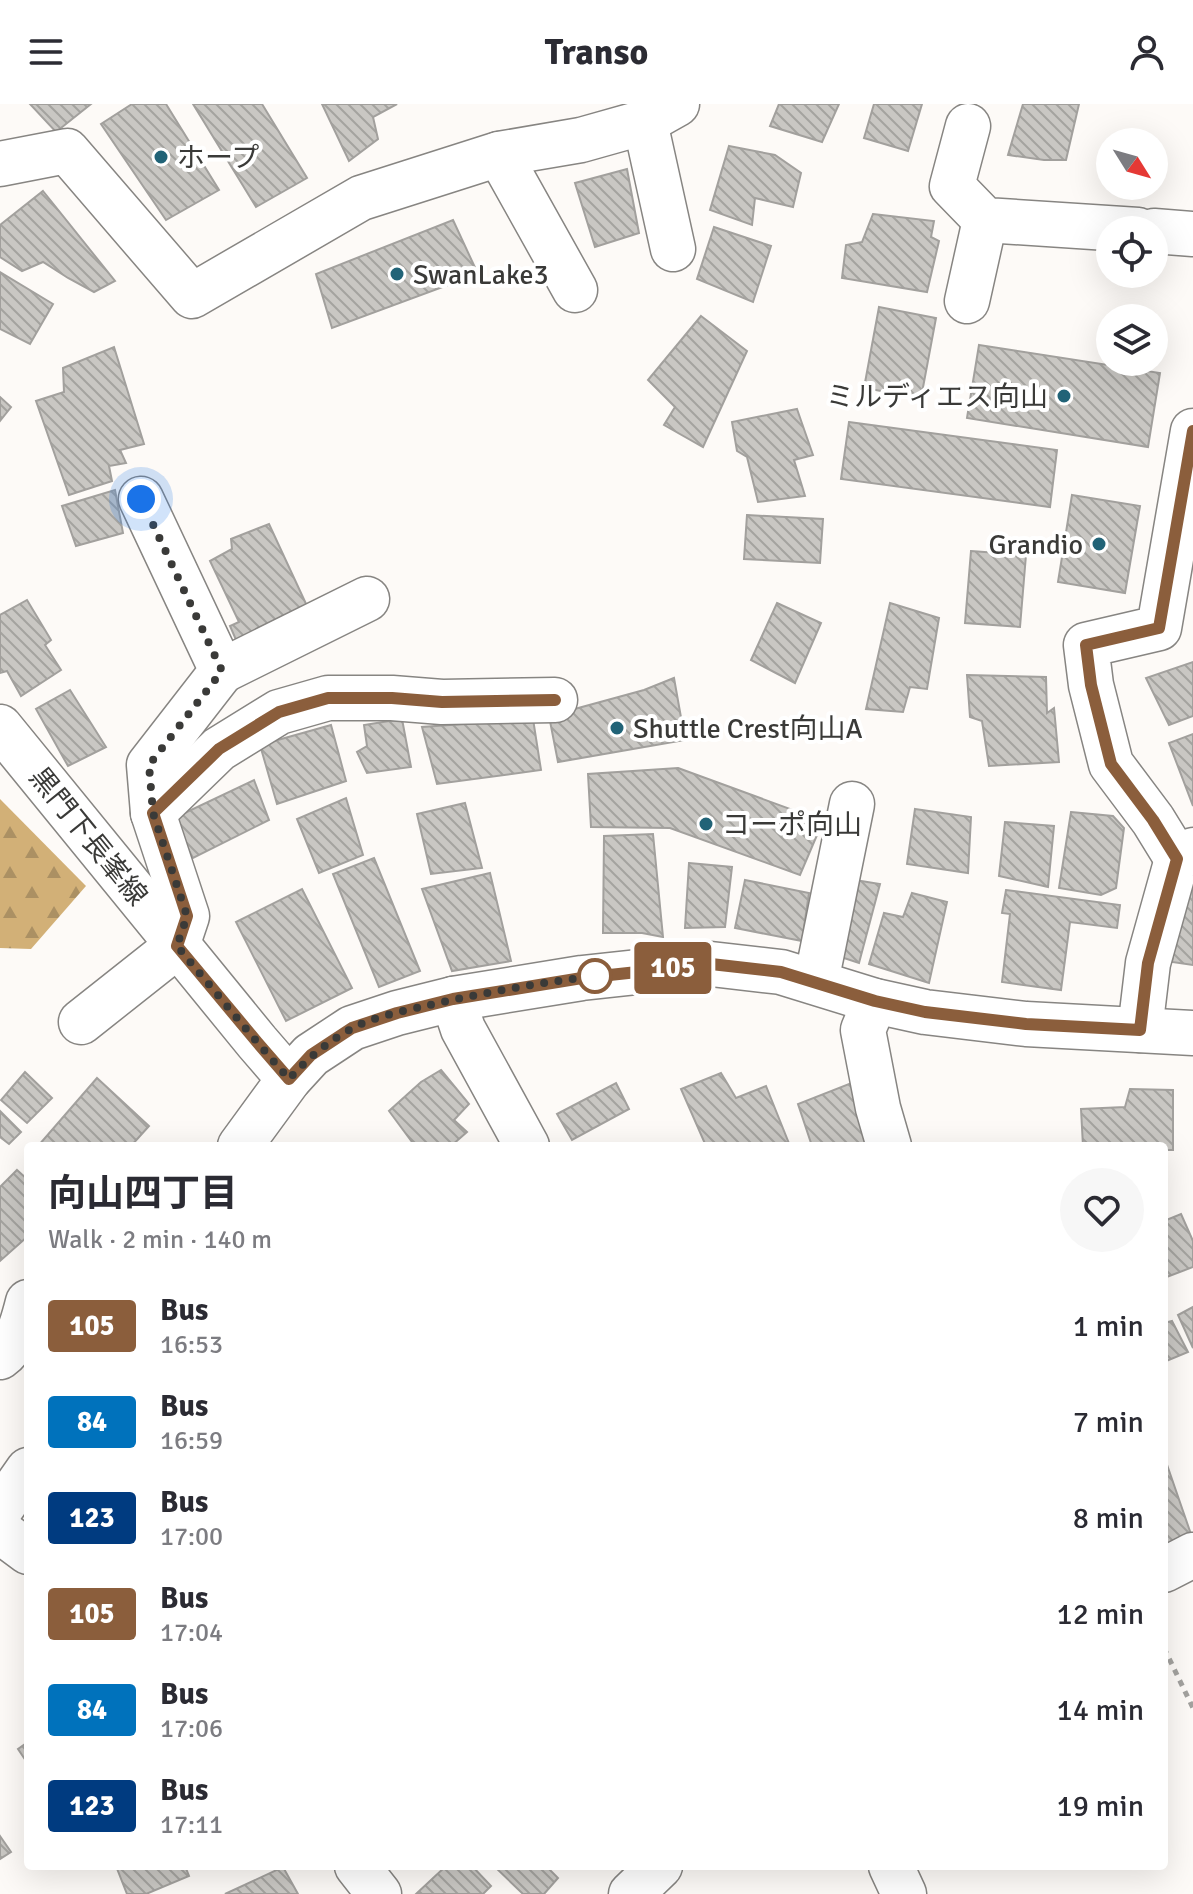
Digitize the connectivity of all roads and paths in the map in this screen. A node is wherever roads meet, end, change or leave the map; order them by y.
1 (661, 113) edge
2 (968, 126) dead end
3 (499, 154) junction
4 (0, 164) edge
5 (985, 220) junction
6 (1096, 227) edge
7 (1168, 232) edge
8 (1193, 234) edge
9 (673, 249) dead end
10 (575, 290) dead end
11 (967, 301) dead end
12 (1193, 431) edge
13 (141, 499) dead end
14 (1181, 570) edge
15 (367, 599) dead end
16 (222, 671) junction
17 (555, 700) dead end
18 (0, 727) edge
19 (852, 804) dead end
20 (153, 813) junction
21 (1185, 854) edge
22 (177, 946) junction
23 (816, 982) junction
24 (453, 999) junction
25 (875, 1001) junction
26 (81, 1022) dead end
27 (1140, 1030) junction
28 (1193, 1033) edge
29 (289, 1079) junction
30 (243, 1142) edge
31 (525, 1142) edge
32 (888, 1142) edge
33 (24, 1275) edge
34 (0, 1290) edge
35 (24, 1320) edge
36 (0, 1357) edge
37 (24, 1476) edge
38 (0, 1510) edge
39 (0, 1531) edge
40 (24, 1549) edge
41 (1193, 1555) edge
42 (1168, 1568) edge
43 (1168, 1656) edge
44 (1193, 1708) edge
45 (360, 1870) edge
46 (656, 1870) edge
47 (893, 1870) edge
48 (379, 1894) edge
49 (631, 1894) edge
50 (904, 1894) edge

1 - 3 street
1 - 9 street
2 - 5 street
3 - 4 street
3 - 10 street
5 - 6 street
5 - 11 street
7 - 8 street
12 - 14 street
13 - 16 street
14 - 21 street
15 - 16 street
16 - 20 street
17 - 20 street
18 - 22 street, 黒門下長峯線
19 - 23 street
20 - 22 street
21 - 27 street
22 - 26 street
22 - 29 street, 黒門下長峯線
23 - 24 street
23 - 25 street
24 - 29 street
24 - 31 street
25 - 27 street
25 - 32 street
27 - 28 street
29 - 30 street
33 - 34 street
35 - 36 street
37 - 38 street
39 - 40 street
41 - 42 street
43 - 44 path
45 - 48 street
46 - 49 street
47 - 50 street

